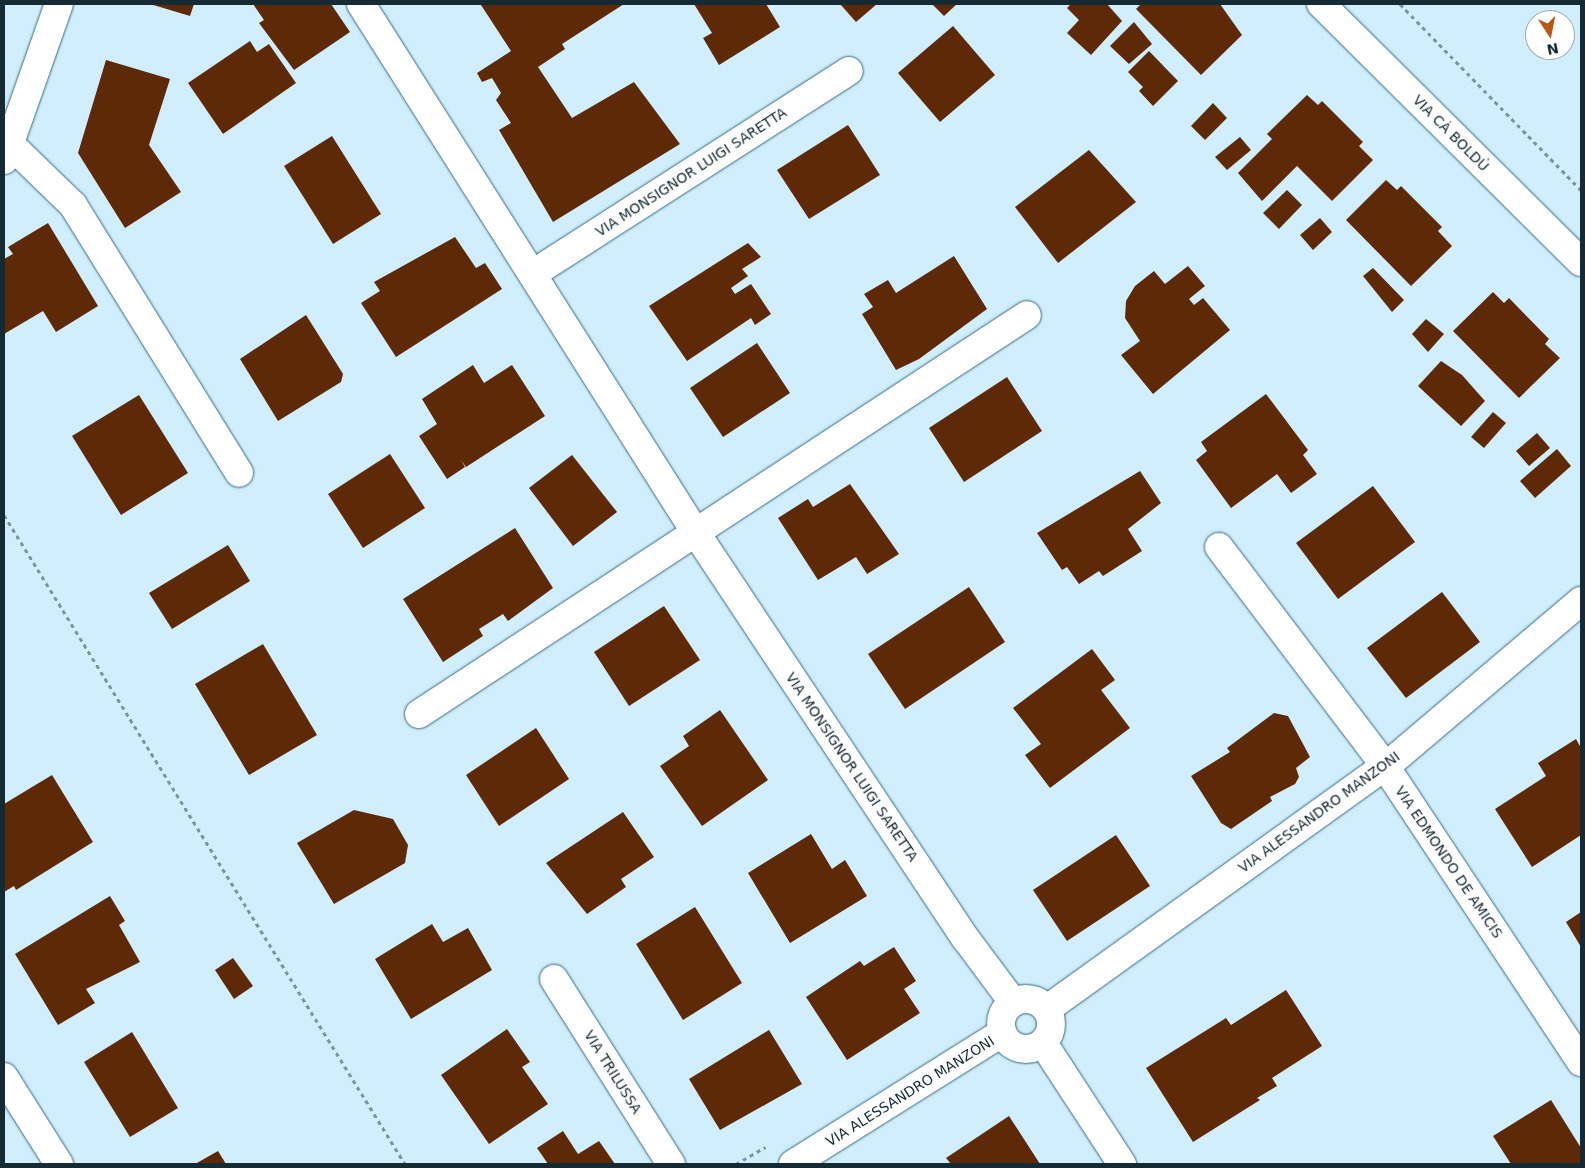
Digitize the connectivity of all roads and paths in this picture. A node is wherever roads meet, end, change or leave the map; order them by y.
1 (361, 4) edge
2 (1321, 4) edge
3 (1400, 4) edge
4 (57, 10) edge
5 (848, 71) dead end
6 (7, 152) edge
7 (1581, 190) edge
8 (1581, 262) edge
9 (534, 273) junction
10 (1027, 315) dead end
11 (240, 473) dead end
12 (4, 515) edge
13 (694, 530) junction
14 (1220, 547) dead end
15 (1581, 601) edge
16 (419, 714) dead end
17 (1385, 766) junction
18 (554, 979) dead end
19 (1013, 1002) junction
20 (1047, 1009) junction
21 (1002, 1034) junction
22 (1043, 1043) junction
23 (1581, 1062) edge
24 (4, 1077) edge
25 (59, 1164) edge
26 (405, 1164) edge
27 (671, 1164) edge
28 (793, 1164) edge
29 (1122, 1164) edge

1 - 9 street, VIA MONSIGNOR LUIGI SARETTA
2 - 8 street, VIA CÀ BOLDÙ
3 - 7 path
4 - 6 street
5 - 9 street, VIA MONSIGNOR LUIGI SARETTA
6 - 11 street
9 - 13 street, VIA MONSIGNOR LUIGI SARETTA
10 - 13 street
12 - 26 path
13 - 16 street
13 - 19 street, VIA MONSIGNOR LUIGI SARETTA
14 - 17 street, VIA EDMONDO DE AMICIS
15 - 17 street, VIA ALESSANDRO MANZONI
17 - 20 street, VIA ALESSANDRO MANZONI
17 - 23 street, VIA EDMONDO DE AMICIS
18 - 27 street, VIA TRILUSSA
19 - 20 street
19 - 21 street
20 - 22 street
21 - 22 street
21 - 28 street, VIA ALESSANDRO MANZONI
22 - 29 street
24 - 25 street

